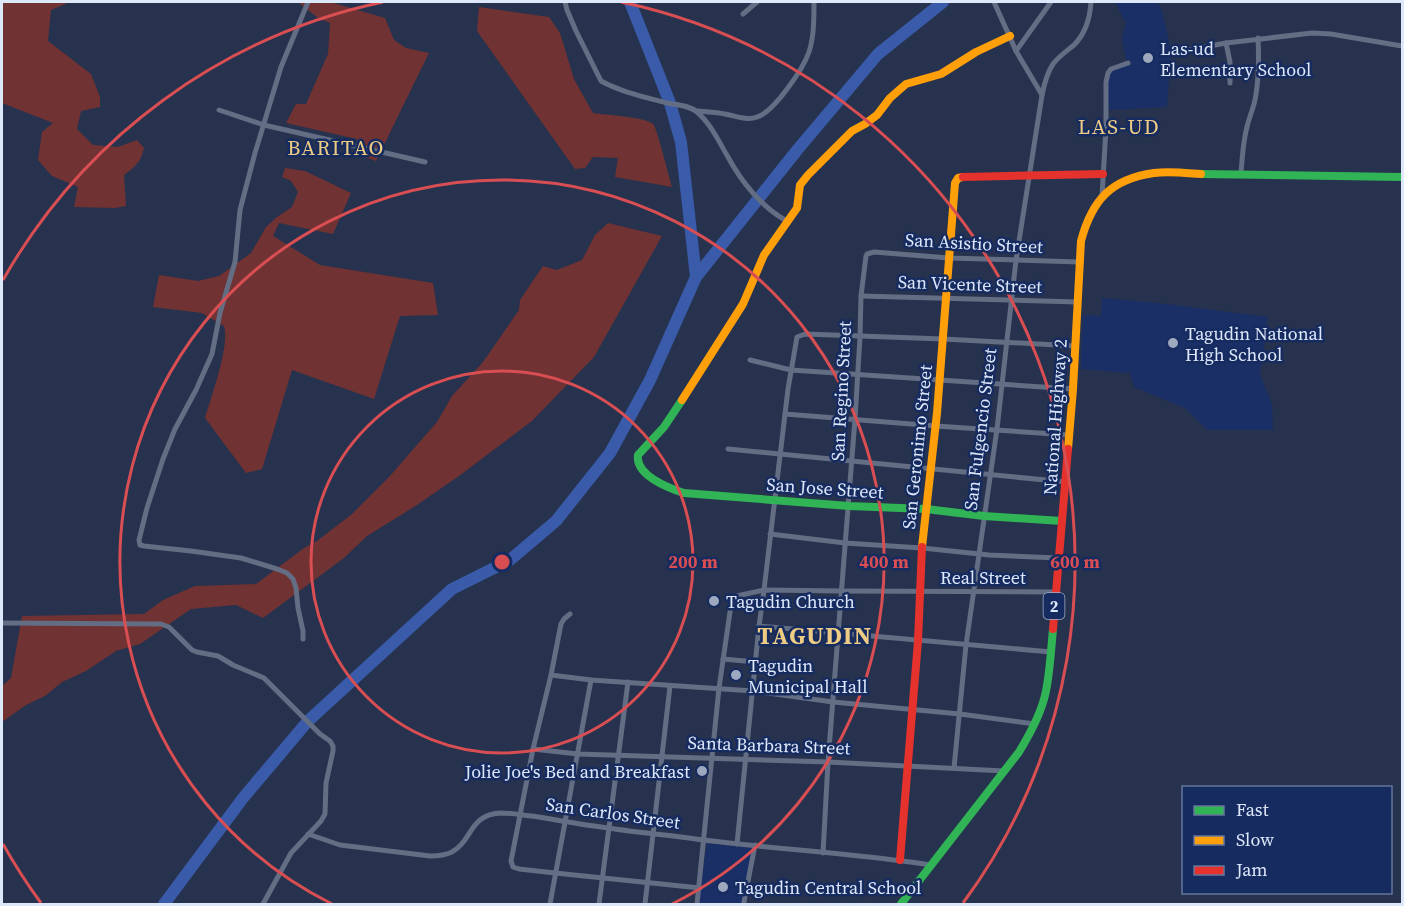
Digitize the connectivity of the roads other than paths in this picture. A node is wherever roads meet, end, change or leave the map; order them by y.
1 (308, 2) edge
2 (565, 2) edge
3 (757, 2) edge
4 (814, 2) edge
5 (993, 2) edge
6 (1051, 2) edge
7 (1090, 2) edge
8 (743, 14) dead end
9 (1009, 34) junction
10 (1258, 38) junction
11 (1226, 43) junction
12 (1402, 46) edge
13 (1016, 51) junction
14 (1171, 54) dead end
15 (1128, 63) dead end
16 (1230, 83) dead end
17 (1042, 95) junction
18 (219, 110) dead end
19 (697, 111) junction
20 (264, 125) junction
21 (425, 162) dead end
22 (1102, 174) junction
23 (1241, 174) junction
24 (1030, 177) junction
25 (1402, 177) edge
26 (1102, 196) junction
27 (787, 221) junction
28 (867, 254) joint
29 (949, 258) junction
30 (1016, 260) junction
31 (1079, 262) junction
32 (861, 296) junction
33 (946, 299) junction
34 (1011, 301) junction
35 (1077, 302) junction
36 (860, 337) junction
37 (943, 339) junction
38 (1006, 343) junction
39 (1076, 346) junction
40 (750, 360) dead end
41 (791, 370) junction
42 (858, 375) junction
43 (940, 380) junction
44 (1001, 384) junction
45 (1073, 389) junction
46 (784, 414) junction
47 (855, 419) junction
48 (936, 426) junction
49 (997, 429) junction
50 (1069, 435) junction
51 (728, 449) dead end
52 (780, 454) junction
53 (852, 461) junction
54 (931, 468) junction
55 (990, 474) junction
56 (1066, 483) junction
57 (774, 500) junction
58 (849, 506) junction
59 (926, 509) junction
60 (984, 516) junction
61 (1062, 521) junction
62 (770, 534) junction
63 (845, 543) junction
64 (922, 548) junction
65 (980, 554) junction
66 (1058, 558) junction
67 (764, 590) junction
68 (842, 591) junction
69 (974, 591) junction
70 (921, 592) junction
71 (1056, 592) junction
72 (570, 614) dead end
73 (2, 623) edge
74 (759, 626) junction
75 (839, 634) junction
76 (303, 639) dead end
77 (918, 641) junction
78 (966, 645) junction
79 (1051, 652) junction
80 (723, 659) junction
81 (756, 662) junction
82 (551, 675) junction
83 (591, 680) junction
84 (628, 682) junction
85 (670, 686) junction
86 (719, 688) junction
87 (753, 691) junction
88 (833, 702) junction
89 (913, 710) junction
90 (960, 714) junction
91 (1035, 724) junction
92 (533, 749) junction
93 (578, 754) junction
94 (620, 754) junction
95 (663, 756) junction
96 (712, 758) junction
97 (747, 759) junction
98 (828, 762) junction
99 (908, 766) junction
100 (954, 768) junction
101 (1004, 771) junction
102 (520, 815) junction
103 (566, 821) junction
104 (610, 828) junction
105 (308, 834) junction
106 (654, 834) junction
107 (704, 841) junction
108 (737, 844) junction
109 (755, 845) junction
110 (823, 853) junction
111 (900, 860) junction
112 (931, 865) junction
113 (555, 873) junction
114 (603, 878) junction
115 (648, 882) junction
116 (700, 888) junction
117 (744, 902) dead end
118 (263, 904) edge
119 (550, 904) edge
120 (599, 904) edge
121 (645, 904) edge
122 (697, 904) edge
123 (901, 904) edge

1 - 20 street
2 - 19 street
3 - 8 street
4 - 19 street
5 - 9 street
6 - 13 street
7 - 17 street, San Fulgencio Street
9 - 13 street
9 - 27 main road
10 - 11 street
10 - 12 street
10 - 23 street
11 - 14 street
11 - 16 street
13 - 17 street
15 - 22 street
17 - 24 street, San Fulgencio Street
18 - 20 street
19 - 27 street
20 - 21 street
20 - 76 street
22 - 24 main road
22 - 26 street
23 - 25 main road, National Highway 2 / 2
23 - 26 main road, National Highway 2 / 2
24 - 29 main road, San Geronimo Street
24 - 30 street, San Fulgencio Street
26 - 31 main road, National Highway 2 / 2
27 - 57 main road, San Jose Street
28 - 29 street, San Asistio Street
28 - 32 street, San Regino Street
29 - 30 street, San Asistio Street
29 - 33 main road, San Geronimo Street
30 - 31 street, San Asistio Street
30 - 34 street, San Fulgencio Street
31 - 35 main road, National Highway 2 / 2
32 - 33 street, San Vicente Street
32 - 36 street, San Regino Street
33 - 34 street, San Vicente Street
33 - 37 main road, San Geronimo Street
34 - 35 street, San Vicente Street
34 - 38 street, San Fulgencio Street
35 - 39 main road, National Highway 2 / 2
36 - 37 street
36 - 41 street
36 - 42 street, San Regino Street
37 - 38 street
37 - 43 main road, San Geronimo Street
38 - 39 street
38 - 44 street, San Fulgencio Street
39 - 45 main road, National Highway 2 / 2
40 - 41 street
41 - 42 street
41 - 46 street
42 - 43 street
42 - 47 street, San Regino Street
43 - 44 street
43 - 48 main road, San Geronimo Street
44 - 45 street
44 - 49 street, San Fulgencio Street
45 - 50 main road, National Highway 2 / 2
46 - 47 street
46 - 52 street
47 - 48 street
47 - 53 street, San Regino Street
48 - 49 street
48 - 54 main road, San Geronimo Street
49 - 50 street
49 - 55 street, San Fulgencio Street
50 - 56 main road, National Highway 2 / 2
51 - 52 street
52 - 53 street
52 - 57 street
53 - 54 street
53 - 58 street, San Regino Street
54 - 55 street
54 - 59 main road, San Geronimo Street
55 - 56 street
55 - 60 street, San Fulgencio Street
56 - 61 main road, National Highway 2 / 2
57 - 58 main road, San Jose Street
57 - 62 street
58 - 59 main road, San Jose Street
58 - 63 street, San Regino Street
59 - 60 main road, San Jose Street
59 - 64 main road, San Geronimo Street
60 - 61 main road, San Jose Street
60 - 65 street, San Fulgencio Street
61 - 66 main road, National Highway 2 / 2
62 - 63 street
62 - 67 street
63 - 64 street
63 - 68 street, San Regino Street
64 - 65 street
64 - 70 main road, San Geronimo Street
65 - 66 street
65 - 69 street, San Fulgencio Street
66 - 71 main road, National Highway 2 / 2
67 - 68 street, Real Street
67 - 74 street
67 - 80 street, Real Street
68 - 70 street, Real Street
68 - 75 street, San Regino Street
69 - 70 street, Real Street
69 - 71 street, Real Street
69 - 78 street, San Fulgencio Street
70 - 77 main road, San Geronimo Street
71 - 79 main road, National Highway 2 / 2
72 - 82 street
73 - 105 street
74 - 75 street
74 - 81 street
75 - 77 street
75 - 88 street, San Regino Street
77 - 78 street
77 - 89 main road, San Geronimo Street
78 - 79 street
78 - 90 street, San Fulgencio Street
79 - 91 main road, National Highway 2 / 2
80 - 81 street
80 - 86 street
81 - 87 street
82 - 83 street
82 - 92 street
83 - 84 street
83 - 93 street
84 - 85 street
84 - 94 street
85 - 86 street
85 - 95 street
86 - 87 street
86 - 96 street
87 - 88 street
87 - 97 street
88 - 89 street
88 - 98 street, San Regino Street
89 - 90 street
89 - 99 main road, San Geronimo Street
90 - 91 street
90 - 100 street, San Fulgencio Street
91 - 101 main road, National Highway 2 / 2
92 - 93 street, Santa Barbara Street
92 - 102 street
93 - 94 street, Santa Barbara Street
93 - 103 street
94 - 95 street, Santa Barbara Street
94 - 104 street
95 - 96 street, Santa Barbara Street
95 - 106 street
96 - 97 street, Santa Barbara Street
96 - 107 street
97 - 98 street, Santa Barbara Street
97 - 108 street
98 - 99 street, Santa Barbara Street
98 - 110 street, San Regino Street
99 - 100 street, Santa Barbara Street
99 - 111 main road, San Geronimo Street
100 - 101 street, Santa Barbara Street
101 - 112 main road, National Highway 2 / 2
102 - 103 street, San Carlos Street
102 - 105 street, San Carlos Street
102 - 113 street
103 - 104 street, San Carlos Street
103 - 113 street
104 - 106 street, San Carlos Street
104 - 114 street
105 - 118 street
106 - 107 street, San Carlos Street
106 - 115 street
107 - 108 street, San Carlos Street
107 - 116 street
108 - 109 street, San Carlos Street
109 - 110 street, San Carlos Street
109 - 117 street
110 - 111 street, San Carlos Street
111 - 112 street, San Carlos Street
112 - 123 main road, National Highway 2 / 2
113 - 114 street
113 - 119 street
114 - 115 street
114 - 120 street
115 - 116 street
115 - 121 street
116 - 122 street

